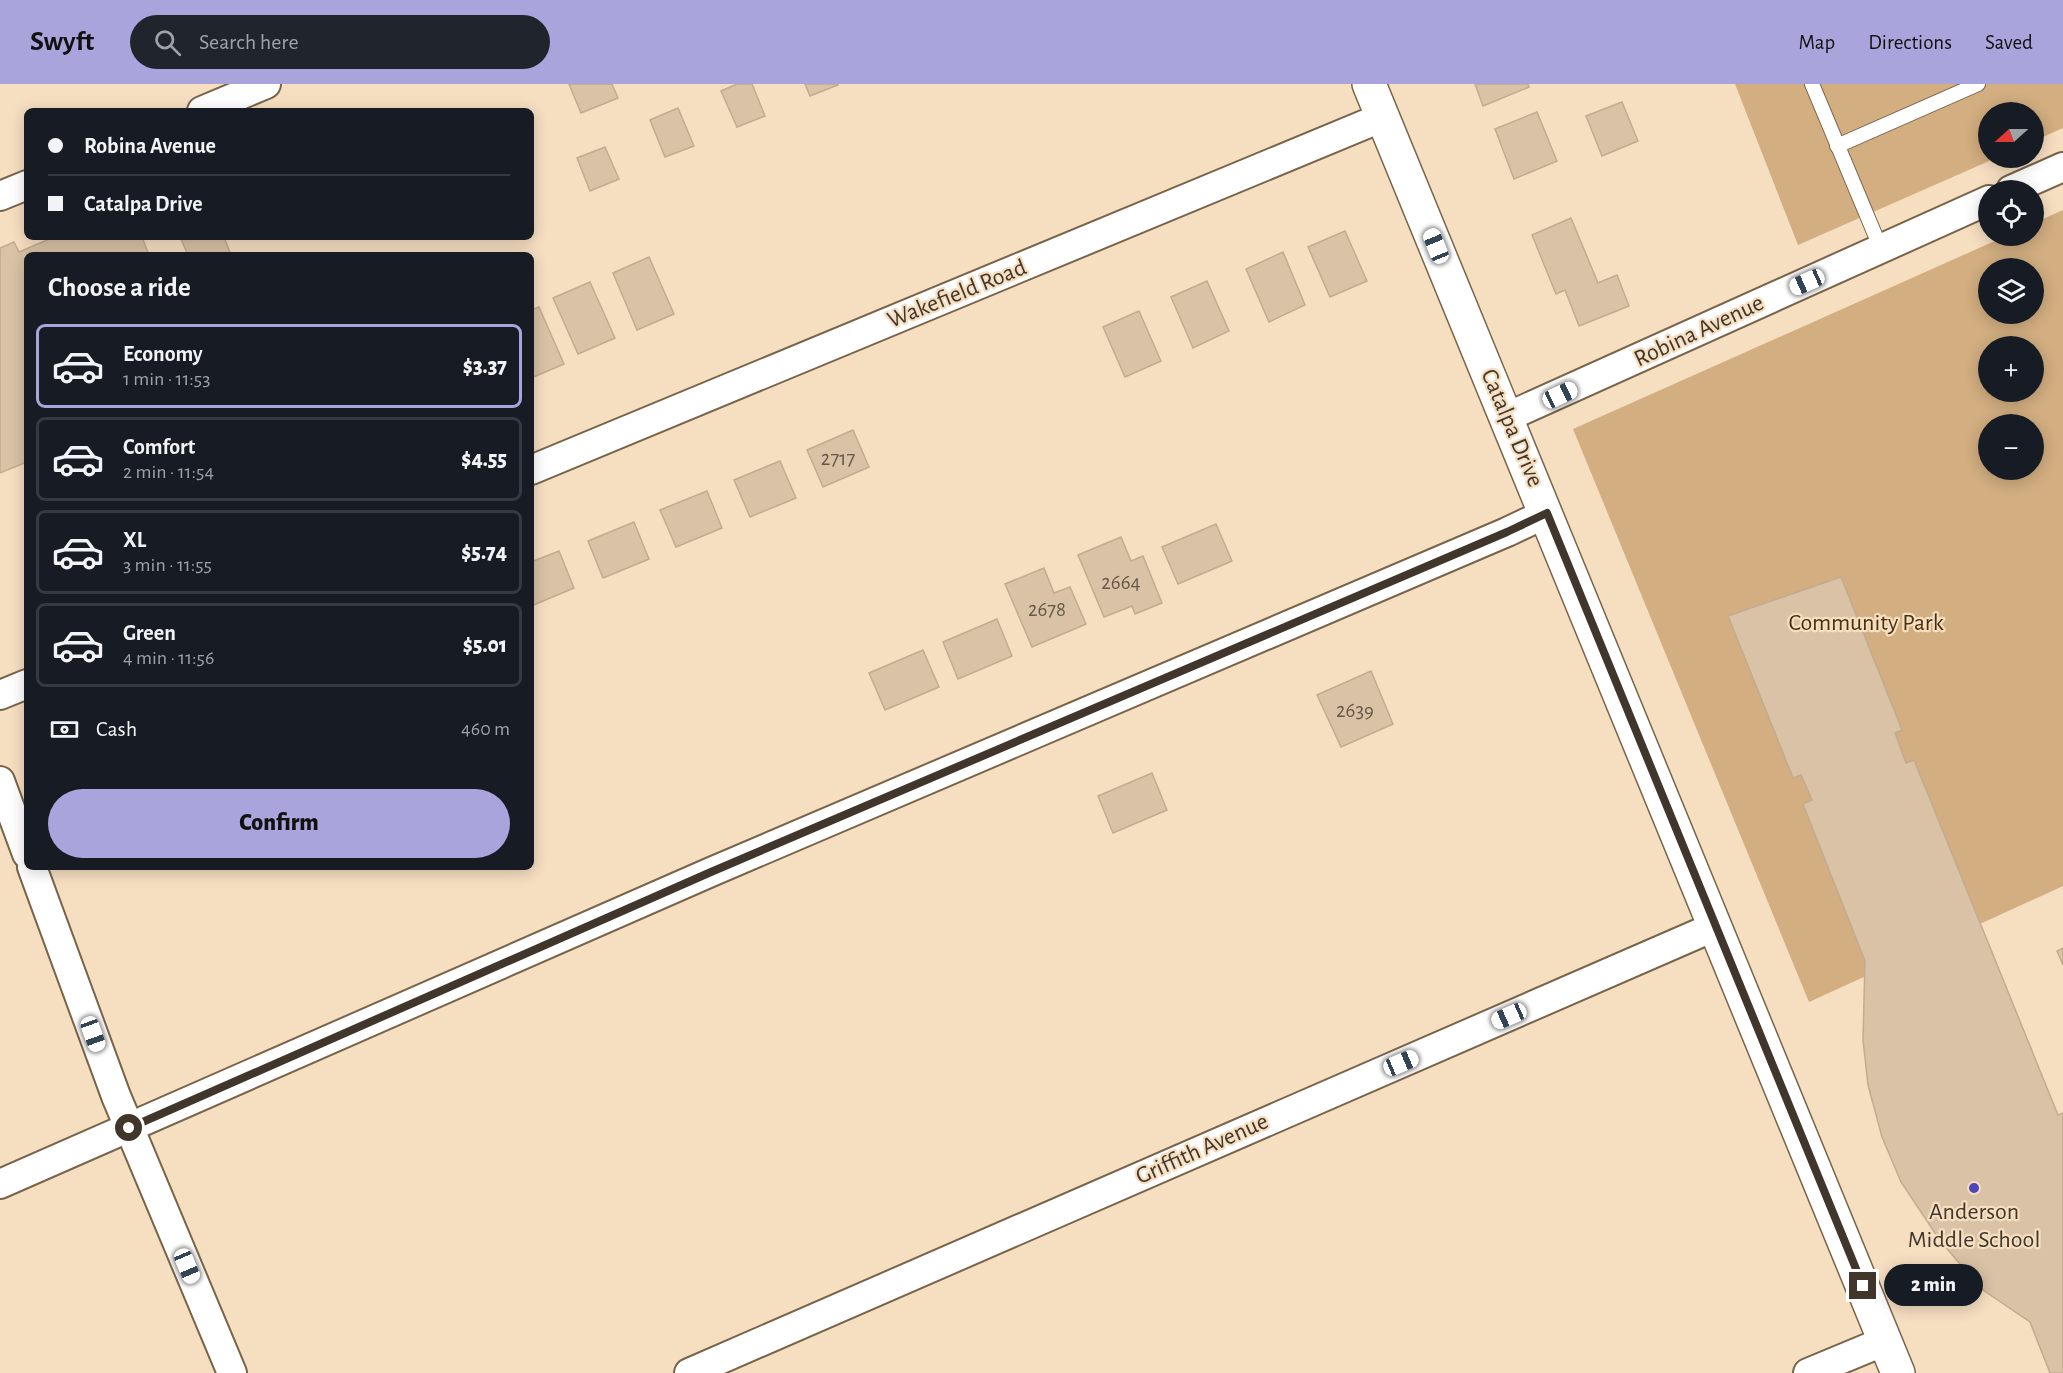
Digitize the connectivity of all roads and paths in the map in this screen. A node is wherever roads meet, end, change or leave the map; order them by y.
1 (266, 84) edge
2 (1370, 84) edge
3 (1812, 84) edge
4 (1978, 84) edge
5 (209, 108) edge
6 (1383, 117) junction
7 (1838, 146) junction
8 (2063, 167) edge
9 (2034, 180) edge
10 (24, 186) edge
11 (0, 196) edge
12 (1978, 205) edge
13 (1881, 249) junction
14 (1507, 417) junction
15 (534, 469) edge
16 (1547, 513) junction
17 (24, 685) edge
18 (0, 695) edge
19 (0, 781) edge
20 (24, 846) edge
21 (33, 870) edge
22 (1716, 927) junction
23 (129, 1128) junction
24 (0, 1184) edge
25 (1885, 1341) junction
26 (232, 1373) edge
27 (689, 1373) edge
28 (1808, 1373) edge
29 (1898, 1373) edge

1 - 5 street
2 - 6 street, Catalpa Drive
3 - 7 lane
4 - 7 lane
6 - 14 street, Catalpa Drive
6 - 15 street, Wakefield Road
7 - 13 lane
8 - 9 street
10 - 11 street
12 - 13 street, Robina Avenue
13 - 14 street, Robina Avenue
14 - 16 street, Catalpa Drive
16 - 22 street, Catalpa Drive
16 - 23 street
17 - 18 street
19 - 20 street
21 - 23 street
22 - 25 street, Catalpa Drive
22 - 27 street, Griffith Avenue
23 - 24 street
23 - 26 street
25 - 28 street
25 - 29 street, Catalpa Drive

